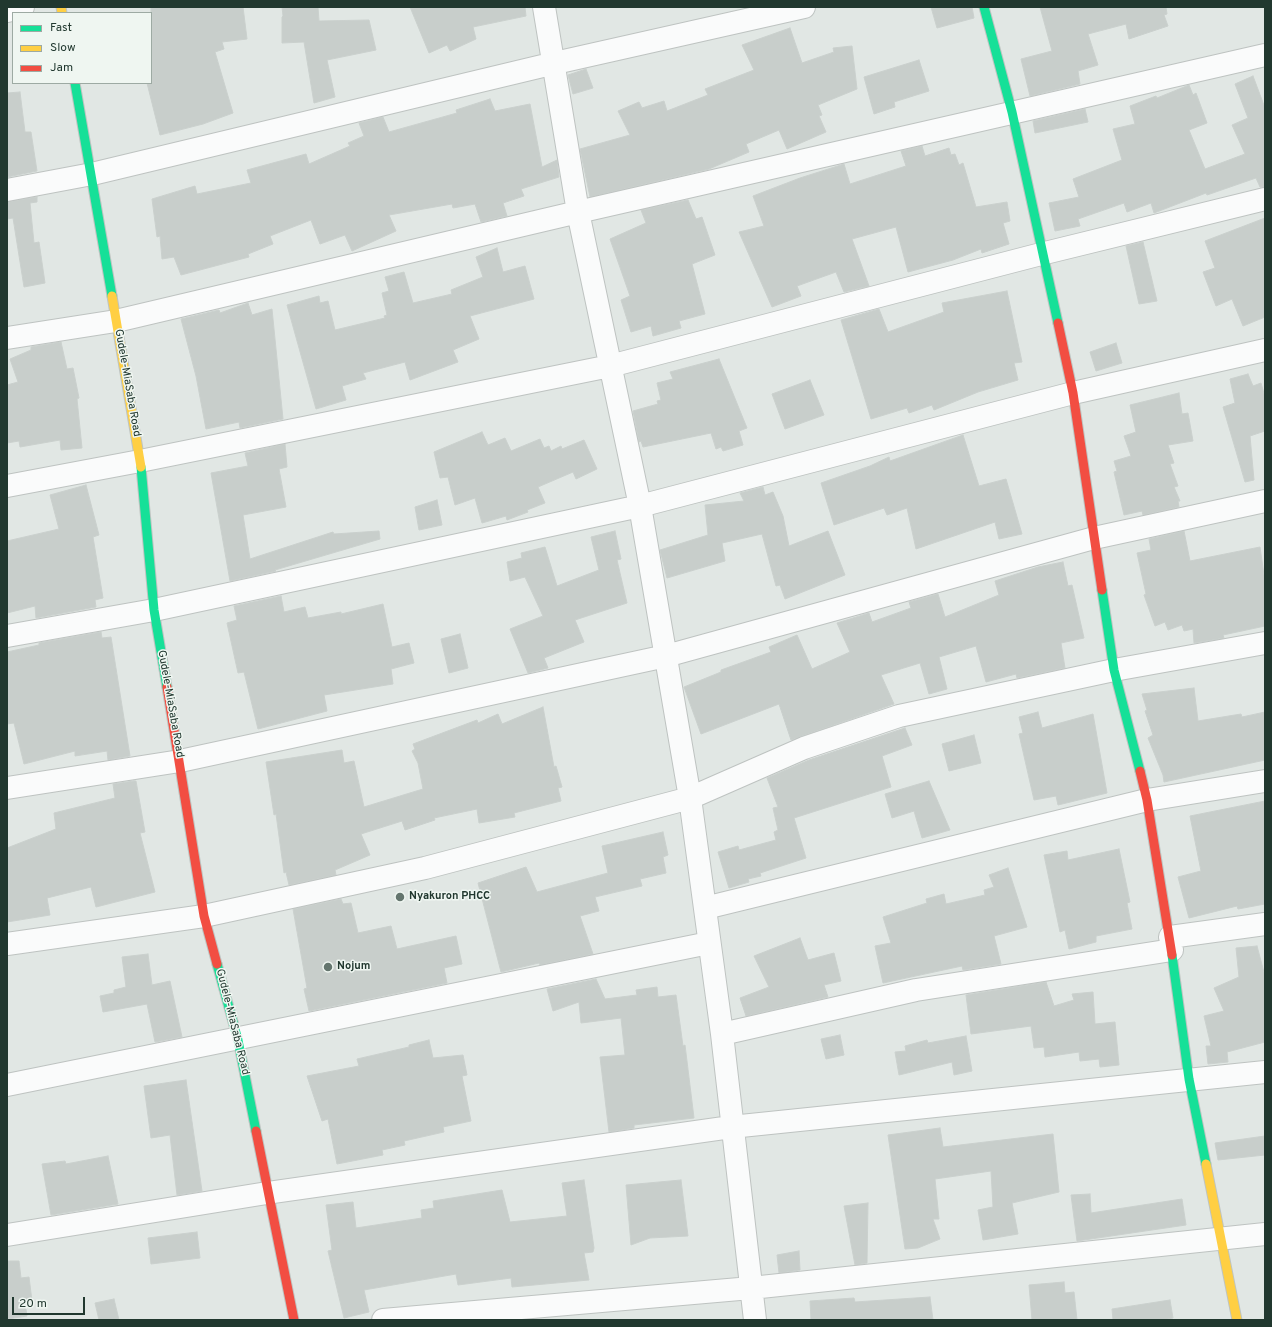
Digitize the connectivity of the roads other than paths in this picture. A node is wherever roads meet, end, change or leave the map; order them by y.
1 (24, 7) edge
2 (544, 7) edge
3 (804, 7) edge
4 (984, 7) edge
5 (7, 11) edge
6 (1265, 55) edge
7 (555, 64) junction
8 (75, 84) edge
9 (1012, 112) junction
10 (92, 174) junction
11 (7, 190) edge
12 (1265, 199) edge
13 (578, 212) junction
14 (1041, 254) junction
15 (116, 321) junction
16 (7, 338) edge
17 (1265, 350) edge
18 (610, 366) junction
19 (1072, 393) junction
20 (140, 461) junction
21 (7, 486) edge
22 (1265, 501) edge
23 (640, 506) junction
24 (1094, 538) junction
25 (154, 610) junction
26 (7, 636) edge
27 (1265, 643) edge
28 (666, 656) junction
29 (1114, 670) junction
30 (180, 761) junction
31 (1265, 781) edge
32 (7, 788) edge
33 (690, 798) junction
34 (1147, 800) junction
35 (705, 908) junction
36 (204, 916) junction
37 (1265, 924) edge
38 (708, 943) junction
39 (7, 944) edge
40 (1171, 944) junction
41 (722, 1034) junction
42 (238, 1040) junction
43 (1265, 1072) edge
44 (1189, 1079) junction
45 (7, 1085) edge
46 (731, 1127) junction
47 (267, 1193) junction
48 (1265, 1234) edge
49 (7, 1235) edge
50 (1220, 1239) junction
51 (751, 1288) junction
52 (294, 1320) edge
53 (383, 1320) edge
54 (755, 1320) edge
55 (1237, 1320) edge

1 - 5 street
2 - 7 street
3 - 7 street
4 - 9 street
6 - 9 street
7 - 10 street
7 - 13 street
8 - 10 street, Gudele-MiaSaba Road
9 - 13 street
9 - 14 street
10 - 11 street
10 - 15 street, Gudele-MiaSaba Road
12 - 14 street
13 - 15 street
13 - 18 street
14 - 18 street
14 - 19 street
15 - 16 street
15 - 20 street, Gudele-MiaSaba Road
17 - 19 street
18 - 20 street
18 - 23 street
19 - 23 street
19 - 24 street
20 - 21 street
20 - 25 street, Gudele-MiaSaba Road
22 - 24 street
23 - 25 street
23 - 28 street
24 - 28 street
24 - 29 street
25 - 26 street
25 - 30 street, Gudele-MiaSaba Road
27 - 29 street
28 - 30 street
28 - 33 street
29 - 33 street
29 - 34 street
30 - 32 street
30 - 36 street, Gudele-MiaSaba Road
31 - 34 street
33 - 35 street
33 - 36 street
34 - 35 street
34 - 40 street
35 - 38 street
36 - 39 street
36 - 42 street, Gudele-MiaSaba Road
37 - 40 street
38 - 41 street
38 - 42 street
40 - 41 street
40 - 44 street
41 - 46 street
42 - 45 street
42 - 47 street, Gudele-MiaSaba Road
43 - 44 street
44 - 46 street
44 - 50 street
46 - 47 street
46 - 51 street
47 - 49 street
47 - 52 street, Gudele-MiaSaba Road
48 - 50 street
50 - 51 street
50 - 55 street
51 - 53 street
51 - 54 street

